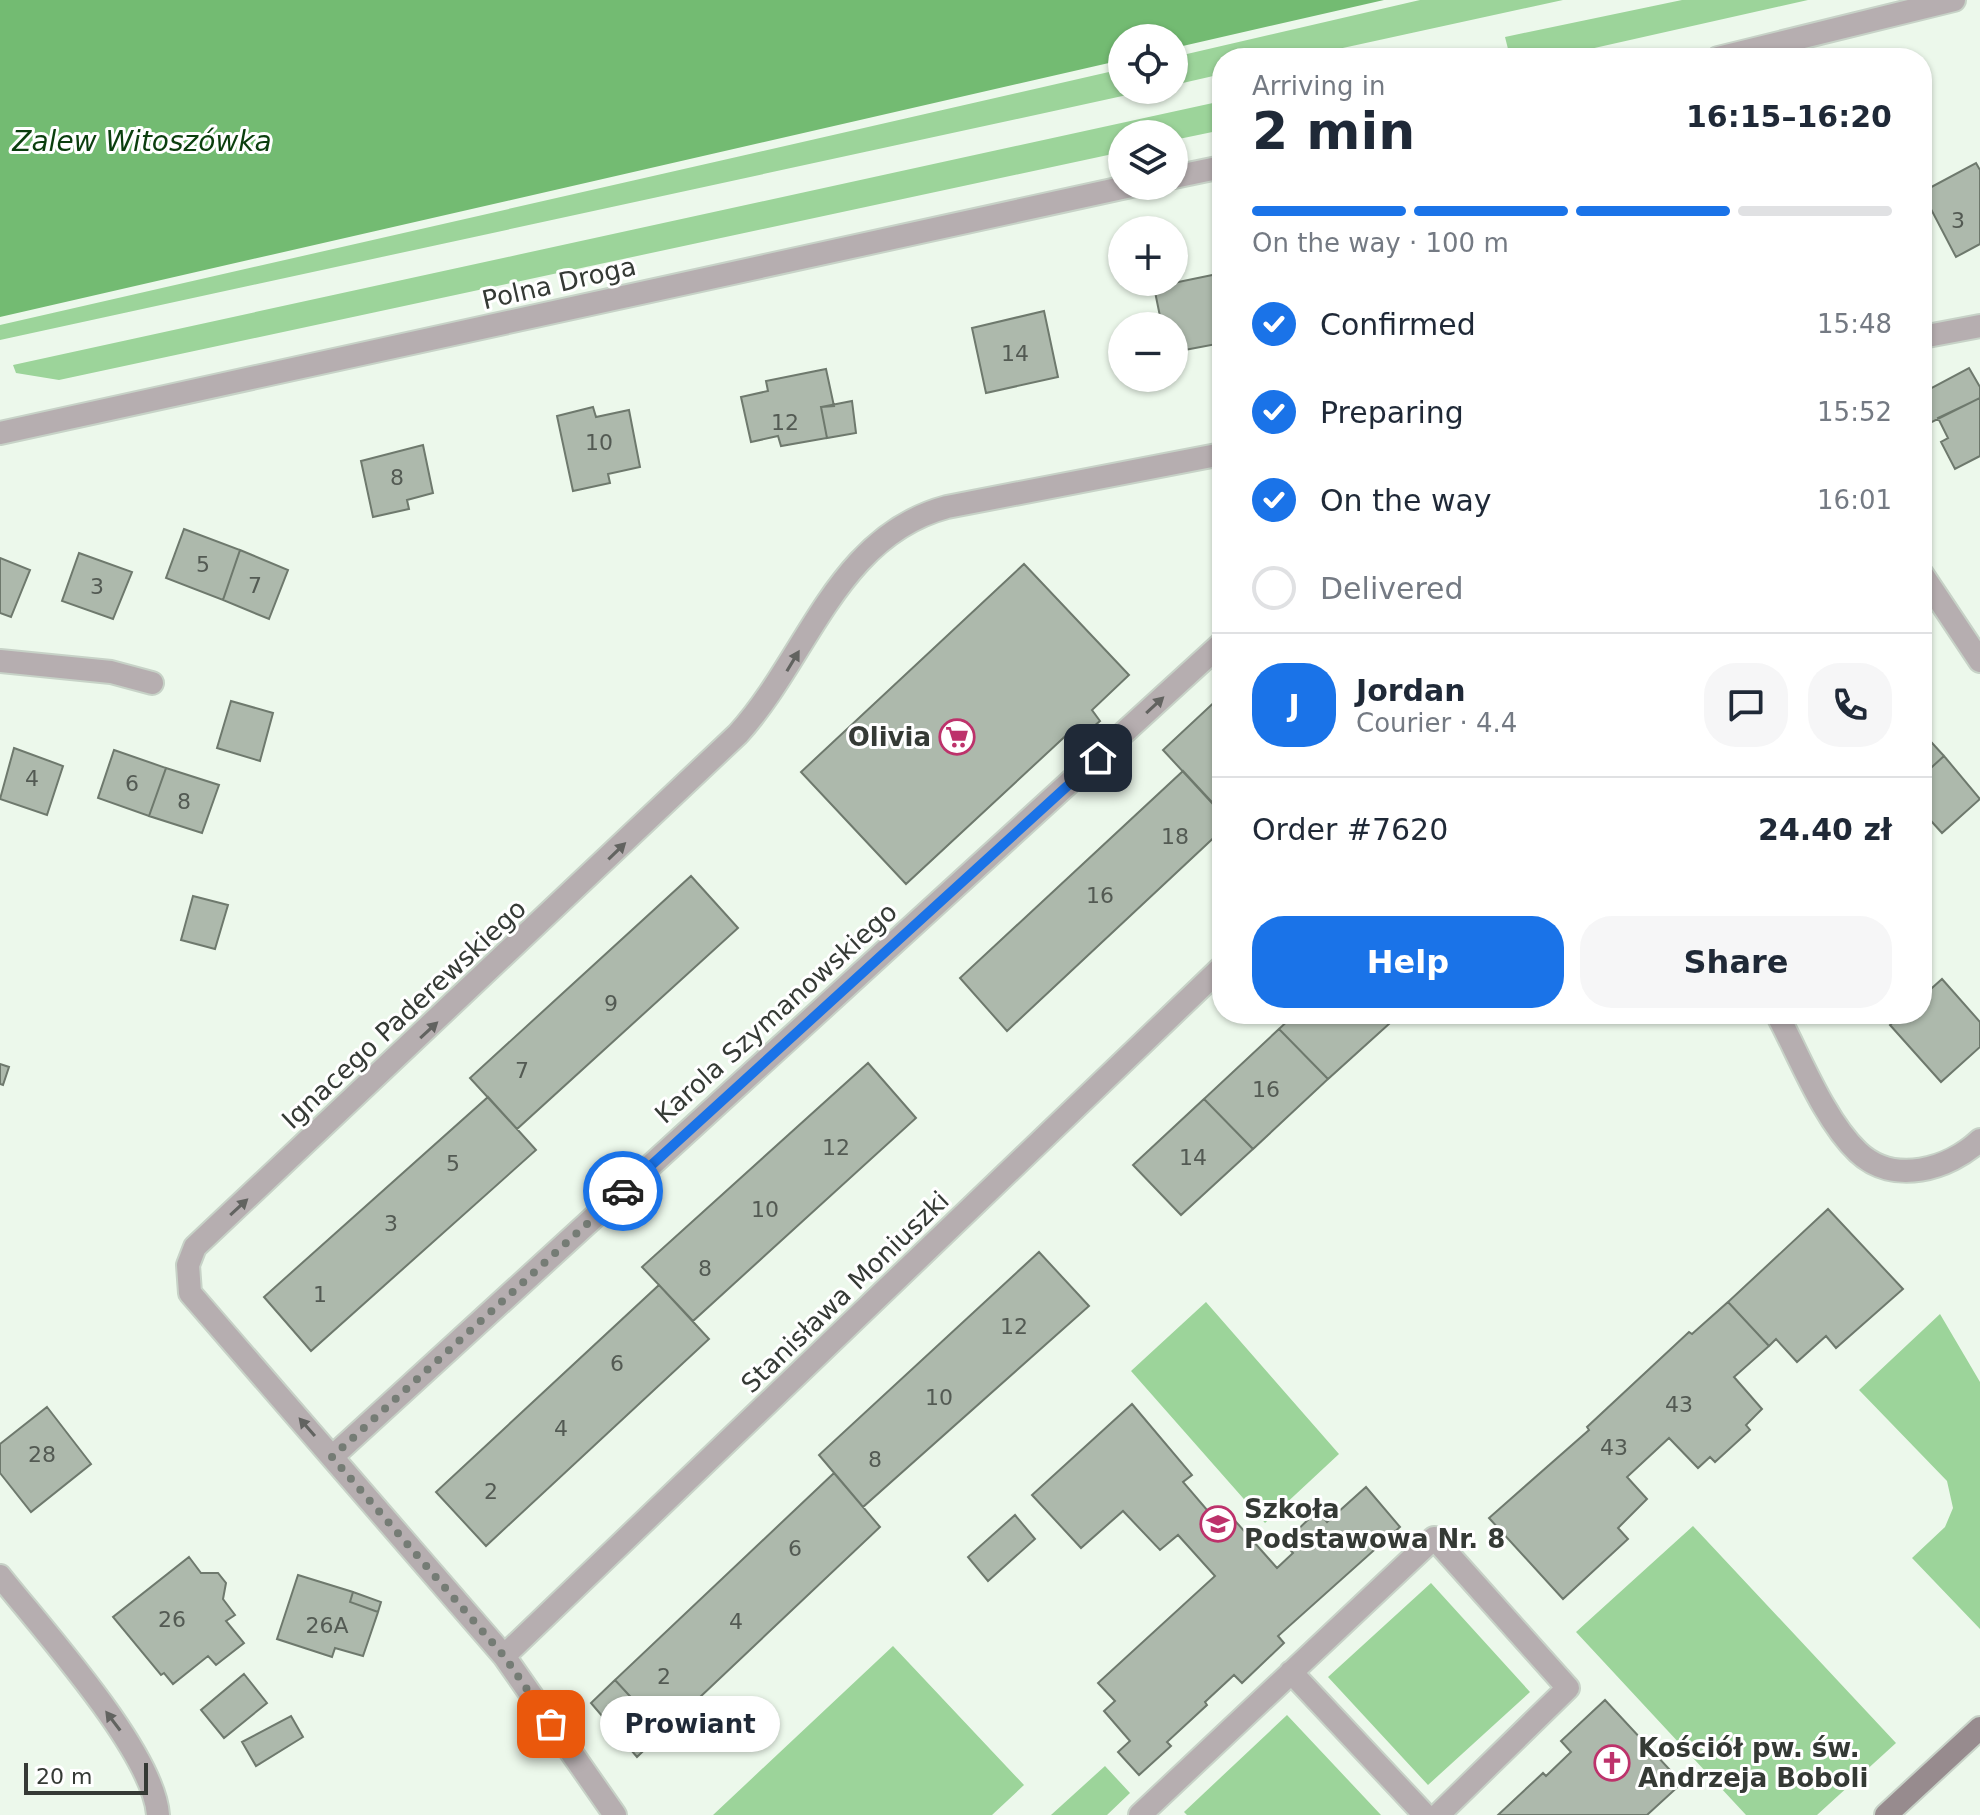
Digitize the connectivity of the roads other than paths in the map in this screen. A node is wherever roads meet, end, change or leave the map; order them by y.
1 (1954, 0) edge
2 (1759, 48) edge
3 (1212, 169) edge
4 (1188, 174) edge
5 (1108, 191) edge
6 (1980, 326) edge
7 (1932, 335) edge
8 (0, 433) edge
9 (1212, 456) edge
10 (1932, 589) edge
11 (1212, 652) edge
12 (0, 661) edge
13 (1980, 661) edge
14 (152, 683) dead end
15 (1212, 977) edge
16 (1782, 1024) edge
17 (1980, 1140) edge
18 (332, 1457) junction
19 (0, 1576) edge
20 (504, 1656) junction
21 (1291, 1672) junction
22 (1980, 1728) edge
23 (158, 1815) edge
24 (615, 1815) edge
25 (1140, 1815) edge
26 (1425, 1815) edge
27 (1438, 1815) edge
28 (1886, 1815) edge

1 - 2 street
3 - 4 street
5 - 8 street, Polna Droga
6 - 7 street
18 -> 9 street, Ignacego Paderewskiego
10 - 13 street
18 -> 11 street, Karola Szymanowskiego
12 - 14 street
15 - 20 street, Stanisława Moniuszki
16 - 17 street
18 - 20 street, Ignacego Paderewskiego
23 -> 19 street
20 - 24 street, Ignacego Paderewskiego
21 - 25 street
21 - 26 street
21 - 27 street
22 - 28 main road

